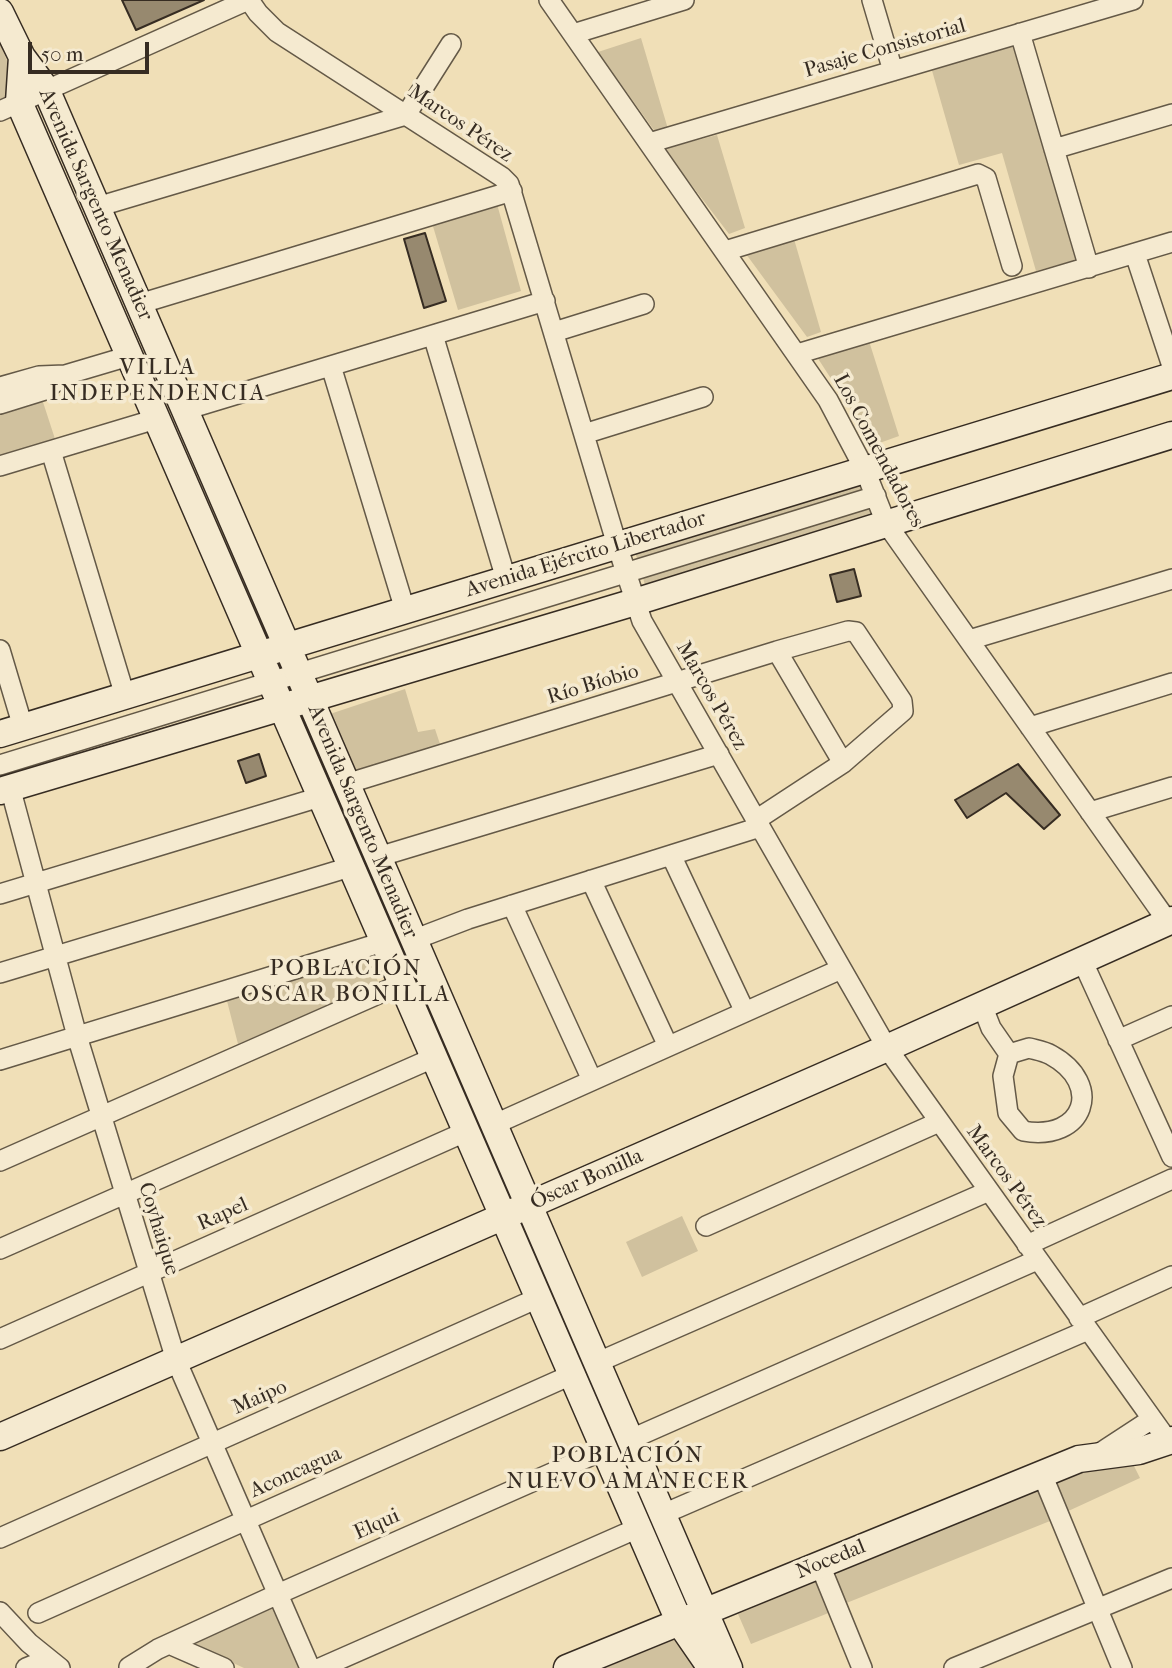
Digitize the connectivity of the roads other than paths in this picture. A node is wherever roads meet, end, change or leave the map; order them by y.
1 (249, 0) edge
2 (549, 0) edge
3 (684, 0) edge
4 (872, 0) edge
5 (1133, 0) edge
6 (0, 12) edge
7 (1020, 33) junction
8 (573, 34) junction
9 (451, 44) dead end
10 (22, 57) junction
11 (893, 71) junction
12 (47, 89) junction
13 (9, 107) edge
14 (1172, 114) edge
15 (405, 115) junction
16 (649, 143) junction
17 (1054, 149) junction
18 (512, 191) junction
19 (97, 206) junction
20 (1172, 243) edge
21 (725, 251) junction
22 (1135, 254) junction
23 (1012, 265) dead end
24 (1089, 268) junction
25 (545, 301) junction
26 (139, 304) junction
27 (644, 304) dead end
28 (554, 332) junction
29 (433, 335) junction
30 (797, 354) junction
31 (129, 356) junction
32 (331, 366) junction
33 (1172, 366) edge
34 (65, 375) junction
35 (1172, 376) edge
36 (0, 387) edge
37 (703, 397) dead end
38 (0, 404) edge
39 (185, 410) junction
40 (156, 419) junction
41 (584, 434) junction
42 (1171, 438) edge
43 (51, 451) junction
44 (0, 466) edge
45 (865, 470) junction
46 (876, 496) junction
47 (886, 523) junction
48 (617, 545) junction
49 (626, 573) junction
50 (506, 579) junction
51 (1172, 579) edge
52 (635, 602) junction
53 (405, 610) junction
54 (969, 640) junction
55 (286, 646) junction
56 (0, 650) edge
57 (778, 651) junction
58 (258, 655) junction
59 (298, 673) junction
60 (270, 682) junction
61 (678, 683) junction
62 (1172, 683) edge
63 (125, 696) junction
64 (310, 700) junction
65 (282, 708) junction
66 (1030, 727) junction
67 (11, 731) edge
68 (719, 754) junction
69 (843, 763) junction
70 (3, 781) edge
71 (346, 784) junction
72 (1172, 787) edge
73 (320, 797) junction
74 (1090, 812) junction
75 (758, 823) junction
76 (671, 855) junction
77 (378, 857) junction
78 (350, 867) junction
79 (591, 880) junction
80 (36, 883) junction
81 (0, 894) edge
82 (512, 905) junction
83 (1170, 921) edge
84 (413, 940) junction
85 (383, 942) junction
86 (55, 957) junction
87 (1082, 960) junction
88 (841, 969) junction
89 (0, 973) edge
90 (401, 984) junction
91 (982, 1005) junction
92 (745, 1012) junction
93 (1172, 1016) edge
94 (77, 1037) junction
95 (1118, 1040) junction
96 (668, 1046) junction
97 (887, 1048) junction
98 (1009, 1054) junction
99 (433, 1058) junction
100 (0, 1060) edge
101 (592, 1080) junction
102 (100, 1117) junction
103 (939, 1122) junction
104 (493, 1125) junction
105 (465, 1132) junction
106 (1172, 1157) edge
107 (0, 1161) edge
108 (1172, 1180) edge
109 (989, 1191) junction
110 (123, 1195) junction
111 (528, 1205) junction
112 (502, 1217) junction
113 (706, 1226) dead end
114 (0, 1249) edge
115 (1032, 1252) junction
116 (148, 1274) junction
117 (1172, 1276) edge
118 (538, 1298) junction
119 (1083, 1324) junction
120 (0, 1339) edge
121 (176, 1360) junction
122 (596, 1363) junction
123 (571, 1375) junction
124 (1152, 1419) junction
125 (0, 1437) edge
126 (629, 1440) junction
127 (1170, 1441) edge
128 (211, 1444) junction
129 (604, 1450) junction
130 (1096, 1455) junction
131 (1042, 1474) junction
132 (662, 1515) junction
133 (245, 1521) junction
134 (638, 1528) junction
135 (0, 1538) edge
136 (820, 1565) junction
137 (1172, 1578) edge
138 (278, 1594) junction
139 (1097, 1609) junction
140 (0, 1612) edge
141 (38, 1613) dead end
142 (692, 1618) junction
143 (170, 1644) junction
144 (54, 1663) edge
145 (129, 1667) edge
146 (26, 1668) edge
147 (224, 1668) edge
148 (310, 1668) edge
149 (320, 1668) edge
150 (567, 1668) edge
151 (711, 1668) edge
152 (729, 1668) edge
153 (862, 1668) edge
154 (954, 1668) edge
155 (1122, 1668) edge

1 - 12 street
1 - 15 street, Marcos Pérez
2 - 8 street, Los Comendadores
3 - 8 street
4 - 11 street
5 - 7 street, Pasaje Consistorial
6 - 10 main road, Avenida Sargento Menadier
7 - 11 street, Pasaje Consistorial
7 - 17 street
8 - 16 street, Los Comendadores
9 - 15 street
10 - 12 main road, Avenida Sargento Menadier
10 - 13 main road, Avenida Sargento Menadier
11 - 16 street, Pasaje Consistorial
12 - 13 street
12 - 19 main road, Avenida Sargento Menadier
13 - 31 main road, Avenida Sargento Menadier
14 - 17 street
15 - 18 street, Marcos Pérez
15 - 19 street
16 - 21 street, Los Comendadores
17 - 24 street
18 - 25 street, Marcos Pérez
18 - 26 street
19 - 26 main road, Avenida Sargento Menadier
20 - 22 street
21 - 23 street
21 - 30 street, Los Comendadores
22 - 24 street
22 - 33 street
24 - 30 street
25 - 28 street, Marcos Pérez
25 - 29 street
26 - 39 main road, Avenida Sargento Menadier
27 - 28 street
28 - 41 street, Marcos Pérez
29 - 32 street
29 - 50 street
30 - 45 street, Los Comendadores
31 - 34 street
31 - 40 main road, Avenida Sargento Menadier
32 - 39 street
32 - 53 street
34 - 36 street
34 - 38 street
35 - 45 main road, Avenida Ejército Libertador
37 - 41 street
39 - 55 main road, Avenida Sargento Menadier
40 - 43 street
40 - 58 main road, Avenida Sargento Menadier
41 - 48 street, Marcos Pérez
42 - 47 main road
43 - 44 street
43 - 63 street
45 - 46 street, Los Comendadores
45 - 48 main road, Avenida Ejército Libertador
46 - 47 street, Los Comendadores
46 - 49 street
47 - 52 main road
47 - 54 street, Los Comendadores
48 - 49 street, Marcos Pérez
48 - 50 main road, Avenida Ejército Libertador
49 - 52 street, Marcos Pérez
49 - 59 street
50 - 53 main road, Avenida Ejército Libertador
51 - 54 street
52 - 61 street, Marcos Pérez
52 - 64 main road
53 - 55 main road, Avenida Ejército Libertador
54 - 66 street, Los Comendadores
55 - 58 main road, Avenida Ejército Libertador
55 - 59 main road, Avenida Sargento Menadier
56 - 67 street
57 - 61 street, Río Bíobio
57 - 69 street
57 - 69 street, Río Bíobio
58 - 60 main road, Avenida Sargento Menadier
58 - 63 main road, Avenida Ejército Libertador
59 - 60 street
59 - 64 main road, Avenida Sargento Menadier
60 - 65 main road, Avenida Sargento Menadier
60 - 70 street
61 - 68 street, Marcos Pérez
61 - 71 street, Río Bíobio
62 - 66 street
63 - 67 main road, Avenida Ejército Libertador
64 - 65 main road
64 - 71 main road, Avenida Sargento Menadier
65 - 70 main road
65 - 73 main road, Avenida Sargento Menadier
66 - 74 street, Los Comendadores
68 - 75 street, Marcos Pérez
68 - 77 street
69 - 75 street
70 - 80 street, Coyhaique
71 - 77 main road, Avenida Sargento Menadier
72 - 74 street
73 - 78 main road, Avenida Sargento Menadier
73 - 80 street
74 - 83 street, Los Comendadores
75 - 76 street
75 - 88 street, Marcos Pérez
76 - 79 street
76 - 92 street
77 - 84 main road, Avenida Sargento Menadier
78 - 85 main road, Avenida Sargento Menadier
78 - 86 street
79 - 82 street
79 - 96 street
80 - 81 street
80 - 86 street, Coyhaique
82 - 84 street
82 - 101 street
83 - 87 main road, Óscar Bonilla
84 - 104 main road, Avenida Sargento Menadier
85 - 90 main road, Avenida Sargento Menadier
85 - 94 street
86 - 89 street
86 - 94 street, Coyhaique
87 - 91 main road, Óscar Bonilla
87 - 95 street
88 - 92 street
88 - 97 street, Marcos Pérez
90 - 99 main road, Avenida Sargento Menadier
90 - 102 street
91 - 97 main road, Óscar Bonilla
91 - 98 street
92 - 96 street
93 - 95 street
94 - 100 street
94 - 102 street, Coyhaique
95 - 106 street
96 - 101 street
97 - 103 street, Marcos Pérez
97 - 111 main road, Óscar Bonilla
98 - 98 street
99 - 105 main road, Avenida Sargento Menadier
99 - 110 street
101 - 104 street
102 - 107 street
102 - 110 street, Coyhaique
103 - 109 street, Marcos Pérez
103 - 113 street
104 - 111 main road, Avenida Sargento Menadier
105 - 112 main road, Avenida Sargento Menadier
105 - 116 street, Rapel
108 - 115 street
109 - 115 street, Marcos Pérez
109 - 122 street
110 - 114 street
110 - 116 street, Coyhaique
111 - 112 main road, Óscar Bonilla
111 - 122 main road, Avenida Sargento Menadier
112 - 118 main road, Avenida Sargento Menadier
112 - 121 main road, Óscar Bonilla
115 - 119 street, Marcos Pérez
115 - 126 street
116 - 120 street, Rapel
116 - 121 street, Coyhaique
117 - 119 street
118 - 123 main road, Avenida Sargento Menadier
118 - 128 street, Maipo
119 - 124 street, Marcos Pérez
119 - 132 street
121 - 125 main road, Óscar Bonilla
121 - 128 street, Coyhaique
122 - 126 main road, Avenida Sargento Menadier
123 - 129 main road, Avenida Sargento Menadier
123 - 133 street, Aconcagua
124 - 127 street, Marcos Pérez
124 - 130 street, Nocedal
126 - 132 main road, Avenida Sargento Menadier
127 - 130 main road, Nocedal
128 - 133 street, Coyhaique
128 - 135 street, Maipo
129 - 134 main road, Avenida Sargento Menadier
129 - 138 street, Elqui
130 - 131 main road, Nocedal
131 - 136 main road, Nocedal
131 - 139 street
132 - 142 main road, Avenida Sargento Menadier
133 - 138 street, Coyhaique
133 - 141 street, Aconcagua
134 - 142 main road, Avenida Sargento Menadier
134 - 149 street
136 - 142 main road, Nocedal
136 - 153 street
137 - 139 street
138 - 143 street, Elqui
138 - 148 street, Coyhaique
139 - 154 street
139 - 155 street
140 - 144 street
142 - 150 main road, Nocedal
142 - 151 main road, Avenida Sargento Menadier
142 - 152 main road, Avenida Sargento Menadier
143 - 145 street, Elqui
143 - 147 street
144 - 146 street

